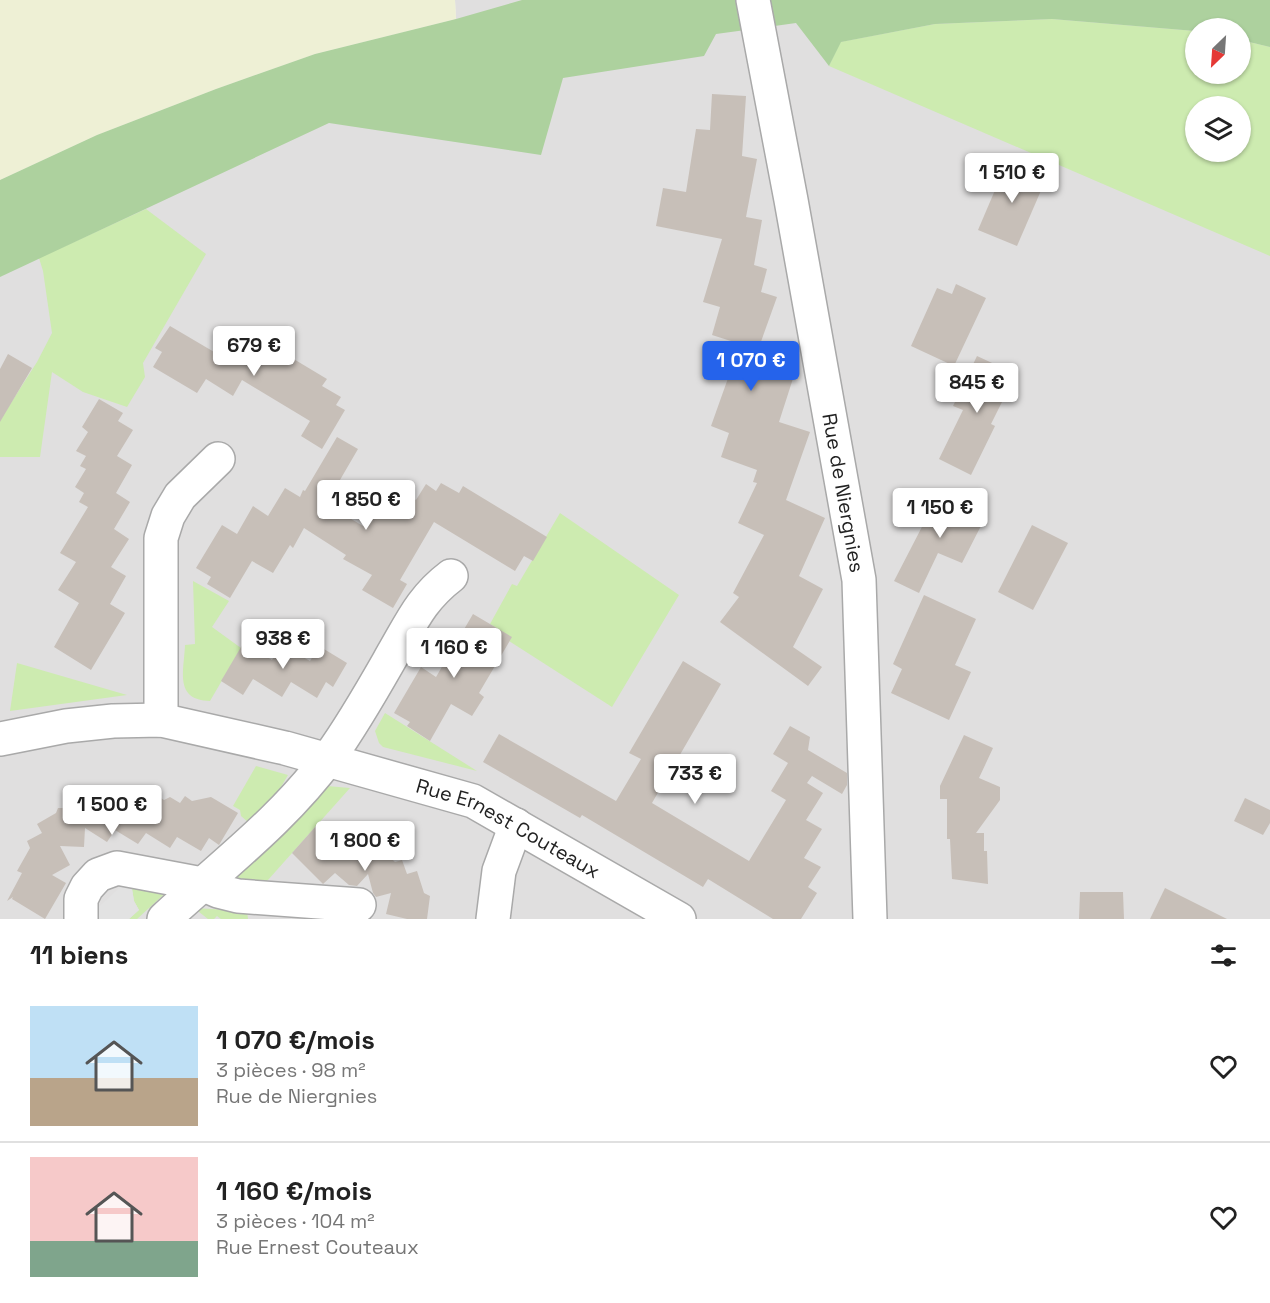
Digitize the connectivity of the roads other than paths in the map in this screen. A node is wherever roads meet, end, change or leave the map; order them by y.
1 (753, 0) edge
2 (218, 459) dead end
3 (451, 576) dead end
4 (161, 720) junction
5 (0, 739) edge
6 (328, 759) junction
7 (516, 825) junction
8 (202, 884) junction
9 (359, 905) dead end
10 (81, 919) edge
11 (164, 919) edge
12 (493, 919) edge
13 (680, 919) edge
14 (870, 919) edge

1 - 14 street, Rue de Niergnies
2 - 4 street
3 - 6 street
4 - 5 street, Rue Ernest Couteaux
4 - 6 street, Rue Ernest Couteaux
6 - 7 street, Rue Ernest Couteaux
6 - 8 street
7 - 12 street
7 - 13 street, Rue Ernest Couteaux
8 - 9 street
8 - 10 street
8 - 11 street

